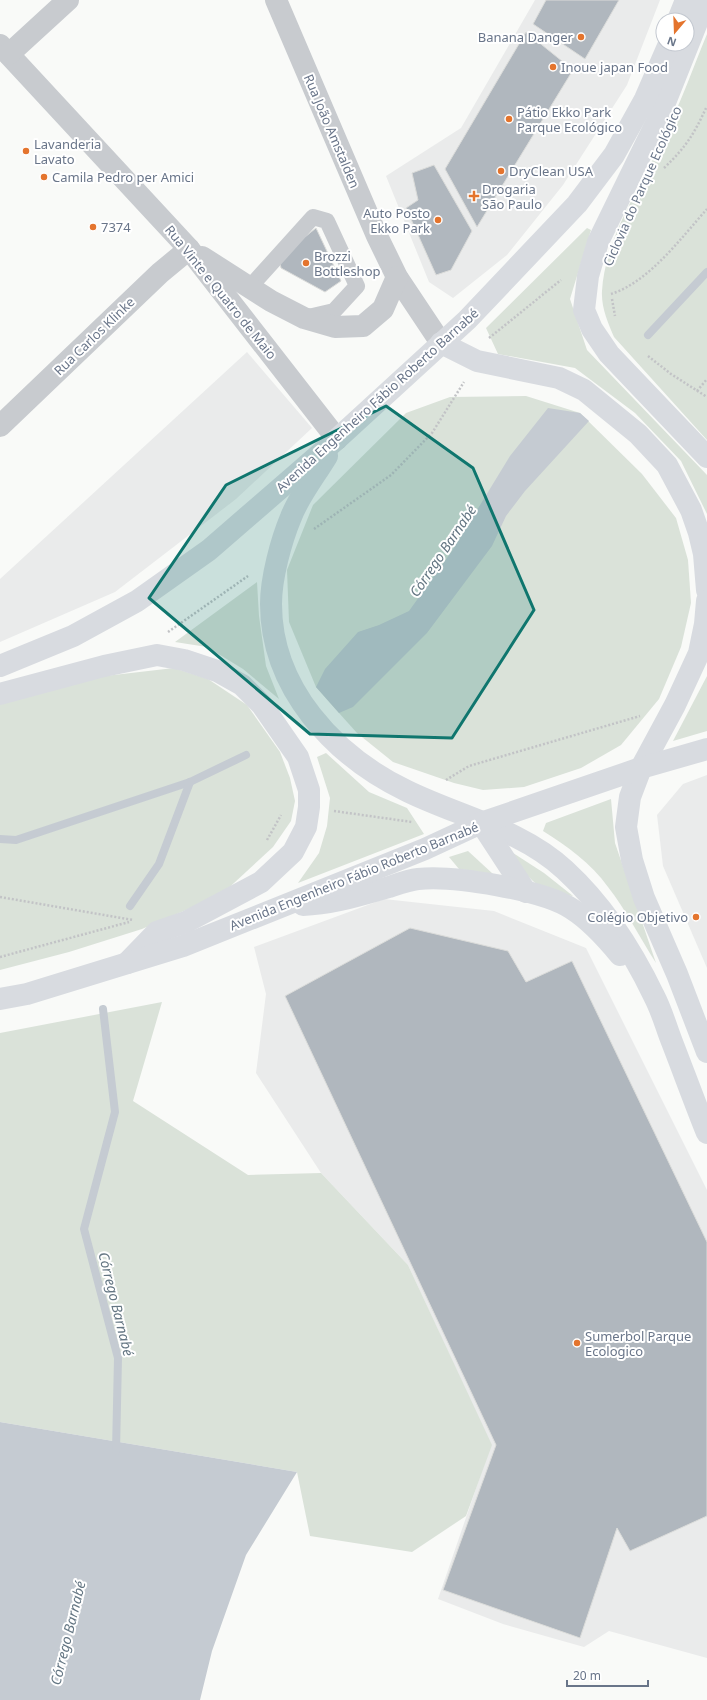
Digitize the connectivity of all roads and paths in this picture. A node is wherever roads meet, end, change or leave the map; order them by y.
1 (68, 0) edge
2 (276, 0) edge
3 (686, 0) edge
4 (706, 0) edge
5 (681, 12) edge
6 (666, 52) edge
7 (3, 54) edge
8 (707, 106) edge
9 (663, 169) dead end
10 (707, 209) edge
11 (189, 249) junction
12 (397, 277) junction
13 (564, 278) dead end
14 (250, 287) junction
15 (611, 289) dead end
16 (611, 294) junction
17 (304, 318) junction
18 (617, 320) dead end
19 (491, 335) dead end
20 (441, 343) junction
21 (645, 354) dead end
22 (707, 379) edge
23 (697, 391) junction
24 (707, 397) edge
25 (0, 426) edge
26 (337, 439) junction
27 (707, 457) edge
28 (707, 590) edge
29 (707, 601) edge
30 (0, 666) edge
31 (0, 694) edge
32 (646, 715) dead end
33 (707, 749) edge
34 (641, 768) junction
35 (446, 780) dead end
36 (283, 809) dead end
37 (329, 810) dead end
38 (418, 823) dead end
39 (481, 823) junction
40 (266, 842) dead end
41 (526, 892) junction
42 (0, 897) edge
43 (282, 906) junction
44 (0, 957) edge
45 (124, 965) junction
46 (655, 997) junction
47 (0, 999) edge
48 (707, 1052) edge
49 (707, 1133) edge

1 - 7 street
2 - 12 street, Rua João Amstalden
3 - 5 main road
4 - 27 main road
6 - 20 main road, Avenida Engenheiro Fábio Roberto Barnabé
7 - 11 street, Rua Vinte e Quatro de Maio
8 - 9 path
10 - 16 path
11 - 14 street
11 - 25 street, Rua Carlos Klinke
11 - 26 street, Rua Vinte e Quatro de Maio
12 - 17 street
12 - 20 street, Rua João Amstalden
13 - 19 path
14 - 17 street
14 - 17 lane
15 - 16 path
16 - 18 path
20 - 26 main road, Avenida Engenheiro Fábio Roberto Barnabé
20 - 28 main road
21 - 23 path
22 - 23 path
23 - 24 path
26 - 30 main road, Avenida Engenheiro Fábio Roberto Barnabé
26 - 39 main road
29 - 34 main road
31 - 45 main road
32 - 35 path
33 - 34 main road, Avenida Engenheiro Fábio Roberto Barnabé
34 - 39 main road, Avenida Engenheiro Fábio Roberto Barnabé
34 - 48 main road
36 - 40 path
37 - 38 path
39 - 41 main road
39 - 43 main road, Avenida Engenheiro Fábio Roberto Barnabé
39 - 46 main road
41 - 43 main road
41 - 46 main road
42 - 44 path
43 - 45 main road, Avenida Engenheiro Fábio Roberto Barnabé
45 - 47 main road, Avenida Engenheiro Fábio Roberto Barnabé
46 - 49 main road

